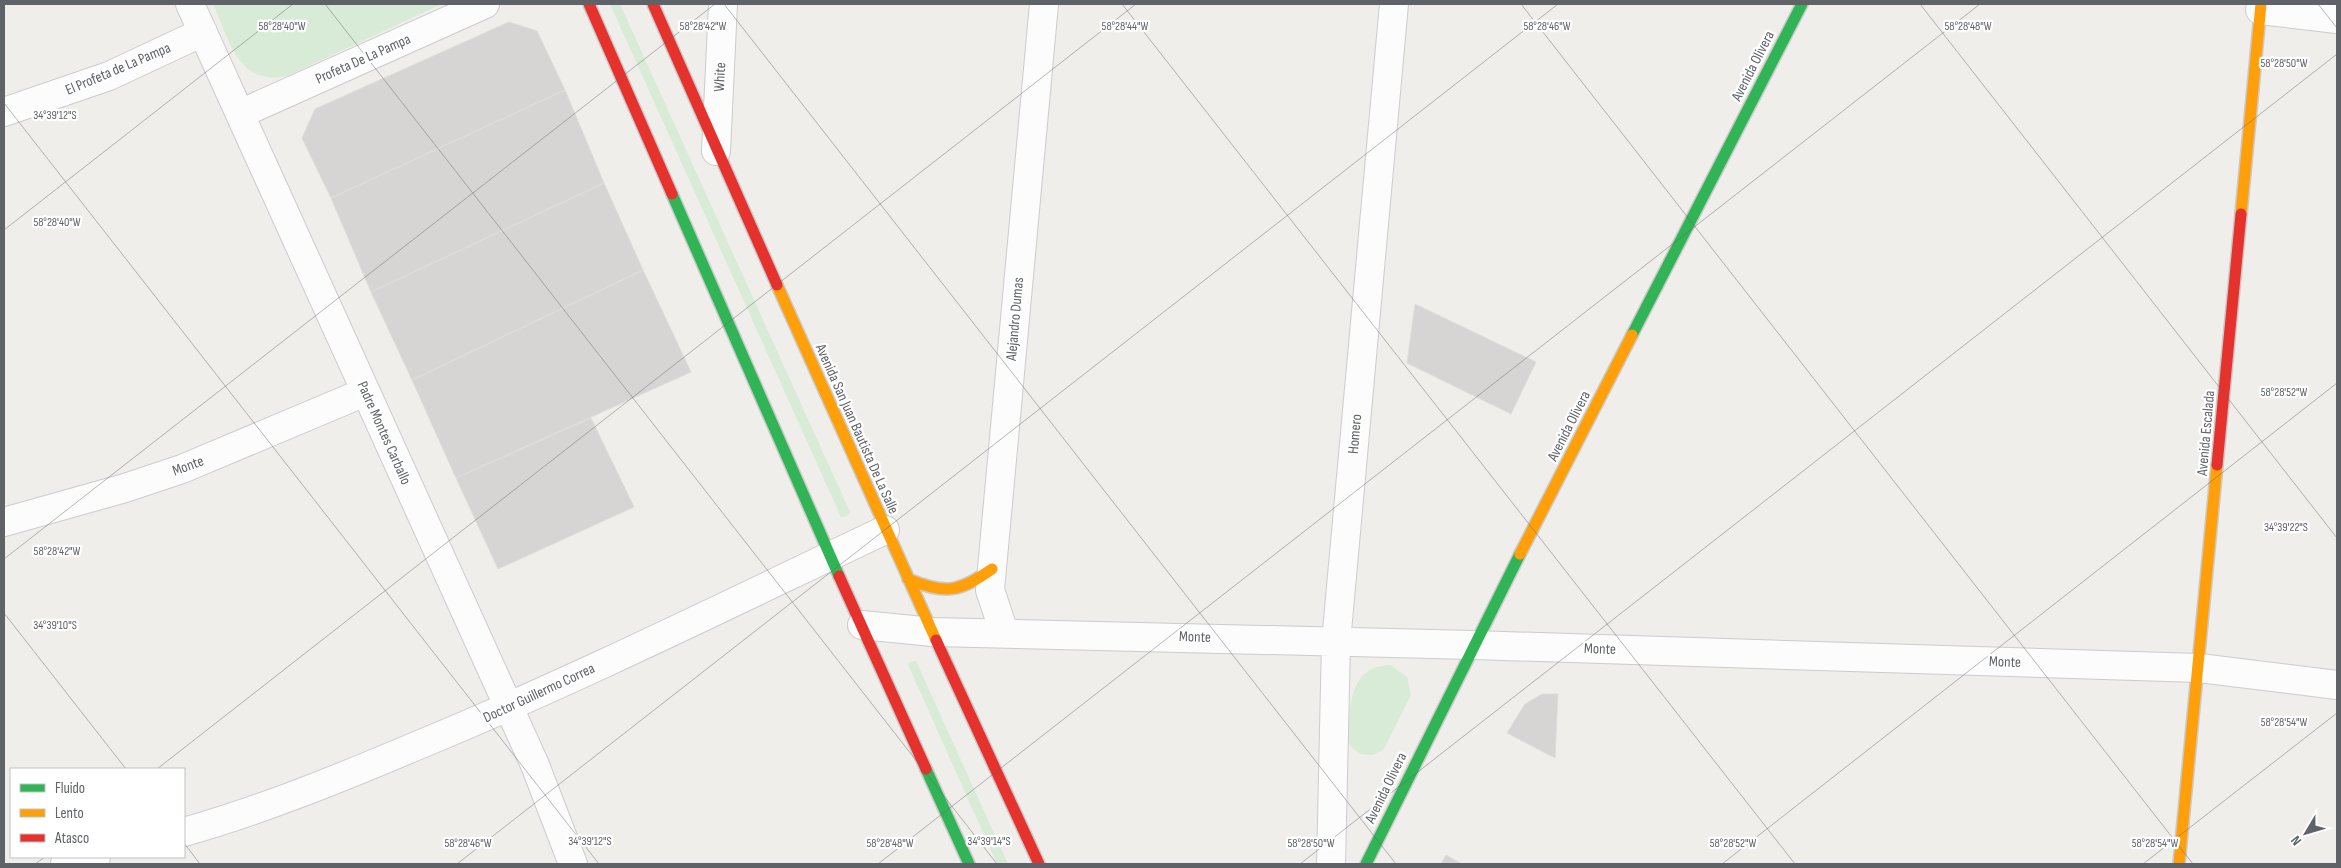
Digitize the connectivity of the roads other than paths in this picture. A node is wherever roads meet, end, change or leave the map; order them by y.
1 (190, 4) edge
2 (485, 4) edge
3 (589, 4) edge
4 (653, 4) edge
5 (723, 4) edge
6 (1044, 4) edge
7 (1394, 4) edge
8 (1802, 4) edge
9 (2260, 7) edge
10 (2337, 19) edge
11 (203, 32) junction
12 (4, 112) edge
13 (240, 114) junction
14 (716, 151) junction
15 (365, 392) junction
16 (4, 522) edge
17 (885, 530) junction
18 (830, 557) junction
19 (992, 569) junction
20 (908, 579) junction
21 (862, 625) junction
22 (932, 632) junction
23 (1004, 632) junction
24 (1336, 642) junction
25 (1473, 645) junction
26 (2199, 668) junction
27 (2337, 685) edge
28 (508, 708) junction
29 (185, 832) edge
30 (92, 858) edge
31 (65, 864) edge
32 (573, 864) edge
33 (969, 864) edge
34 (1039, 864) edge
35 (1332, 864) edge
36 (1366, 864) edge
37 (2180, 864) edge

1 - 11 street, Padre Montes Carballo
2 - 13 street, Profeta De La Pampa
3 - 18 street
4 - 14 street, Avenida San Juan Bautista De La Salle
5 - 14 street, White
6 - 19 street, Alejandro Dumas
7 - 24 street, Homero
8 - 25 street, Avenida Olivera
9 - 10 street
9 - 26 street, Avenida Escalada
11 - 12 street, El Profeta de La Pampa
11 - 13 street, Padre Montes Carballo
13 - 15 street, Padre Montes Carballo
14 - 17 street, Avenida San Juan Bautista De La Salle
15 - 16 street, Monte
15 - 28 street, Padre Montes Carballo
17 - 18 street, Doctor Guillermo Correa
17 - 20 street, Avenida San Juan Bautista De La Salle
18 - 21 street
18 - 28 street, Doctor Guillermo Correa
19 - 20 street
19 - 23 street, Alejandro Dumas
20 - 22 street, Avenida San Juan Bautista De La Salle
21 - 22 street, Monte
21 - 33 street
22 - 23 street, Monte
22 - 34 street, Avenida San Juan Bautista De La Salle
23 - 24 street, Monte
24 - 25 street, Monte
24 - 35 street, Homero
25 - 26 street, Monte
25 - 36 street, Avenida Olivera
26 - 27 street, Monte
26 - 37 street, Avenida Escalada
28 - 29 street, Doctor Guillermo Correa
28 - 32 street, Padre Montes Carballo
30 - 31 street

